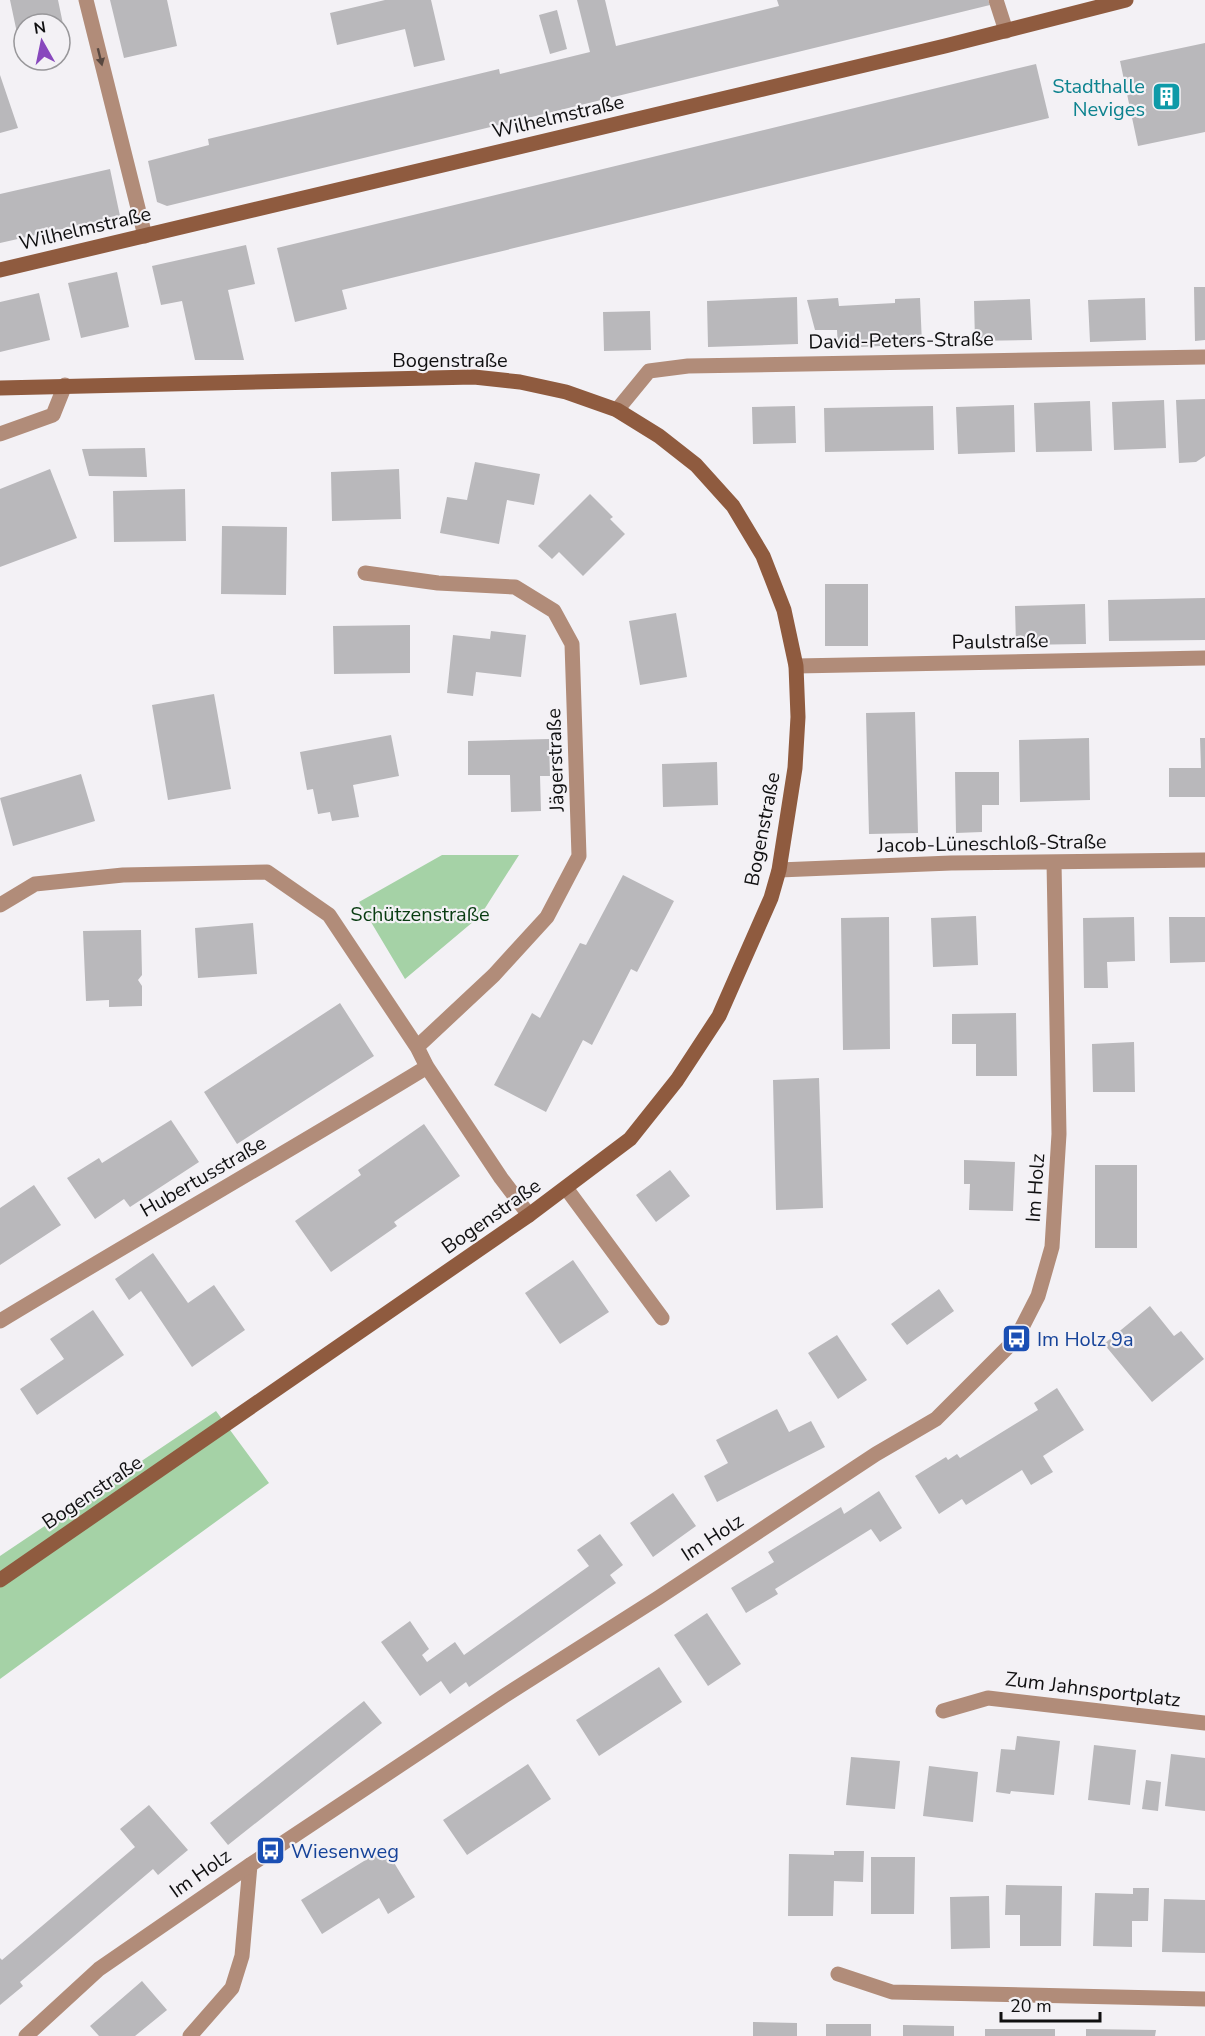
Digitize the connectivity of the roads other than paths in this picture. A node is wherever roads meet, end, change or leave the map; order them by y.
1 (86, 0) edge
2 (996, 0) edge
3 (1126, 0) edge
4 (1006, 31) junction
5 (145, 236) junction
6 (0, 270) edge
7 (1205, 357) edge
8 (65, 386) junction
9 (0, 388) edge
10 (617, 410) junction
11 (0, 434) edge
12 (365, 573) dead end
13 (1205, 658) edge
14 (796, 666) junction
15 (1205, 860) edge
16 (1054, 862) junction
17 (779, 870) junction
18 (0, 905) edge
19 (417, 1047) junction
20 (427, 1067) junction
21 (566, 1188) junction
22 (529, 1215) junction
23 (662, 1318) dead end
24 (0, 1321) edge
25 (0, 1580) edge
26 (943, 1711) dead end
27 (1205, 1723) edge
28 (250, 1865) junction
29 (838, 1974) dead end
30 (1205, 1999) edge
31 (26, 2036) edge
32 (190, 2036) edge

1 -> 5 street
2 - 4 street
3 - 4 main road, Wilhelmstraße
4 - 5 main road, Wilhelmstraße
5 - 6 main road, Wilhelmstraße
7 - 10 street, David-Peters-Straße
8 - 9 main road, Bogenstraße
8 - 10 main road, Bogenstraße
8 - 11 street
10 - 14 main road, Bogenstraße
12 - 19 street, Jägerstraße
13 - 14 street, Paulstraße
14 - 17 main road, Bogenstraße
15 - 16 street, Jacob-Lüneschloß-Straße
16 - 17 street, Jacob-Lüneschloß-Straße
16 - 28 street, Im Holz
17 - 21 main road, Bogenstraße
18 - 19 street
19 - 20 street
20 - 22 street
20 - 24 street, Hubertusstraße
21 - 22 main road, Bogenstraße
21 - 23 street
22 - 25 main road, Bogenstraße
26 - 27 street, Zum Jahnsportplatz
28 - 31 street, Im Holz
28 - 32 street
29 - 30 street

